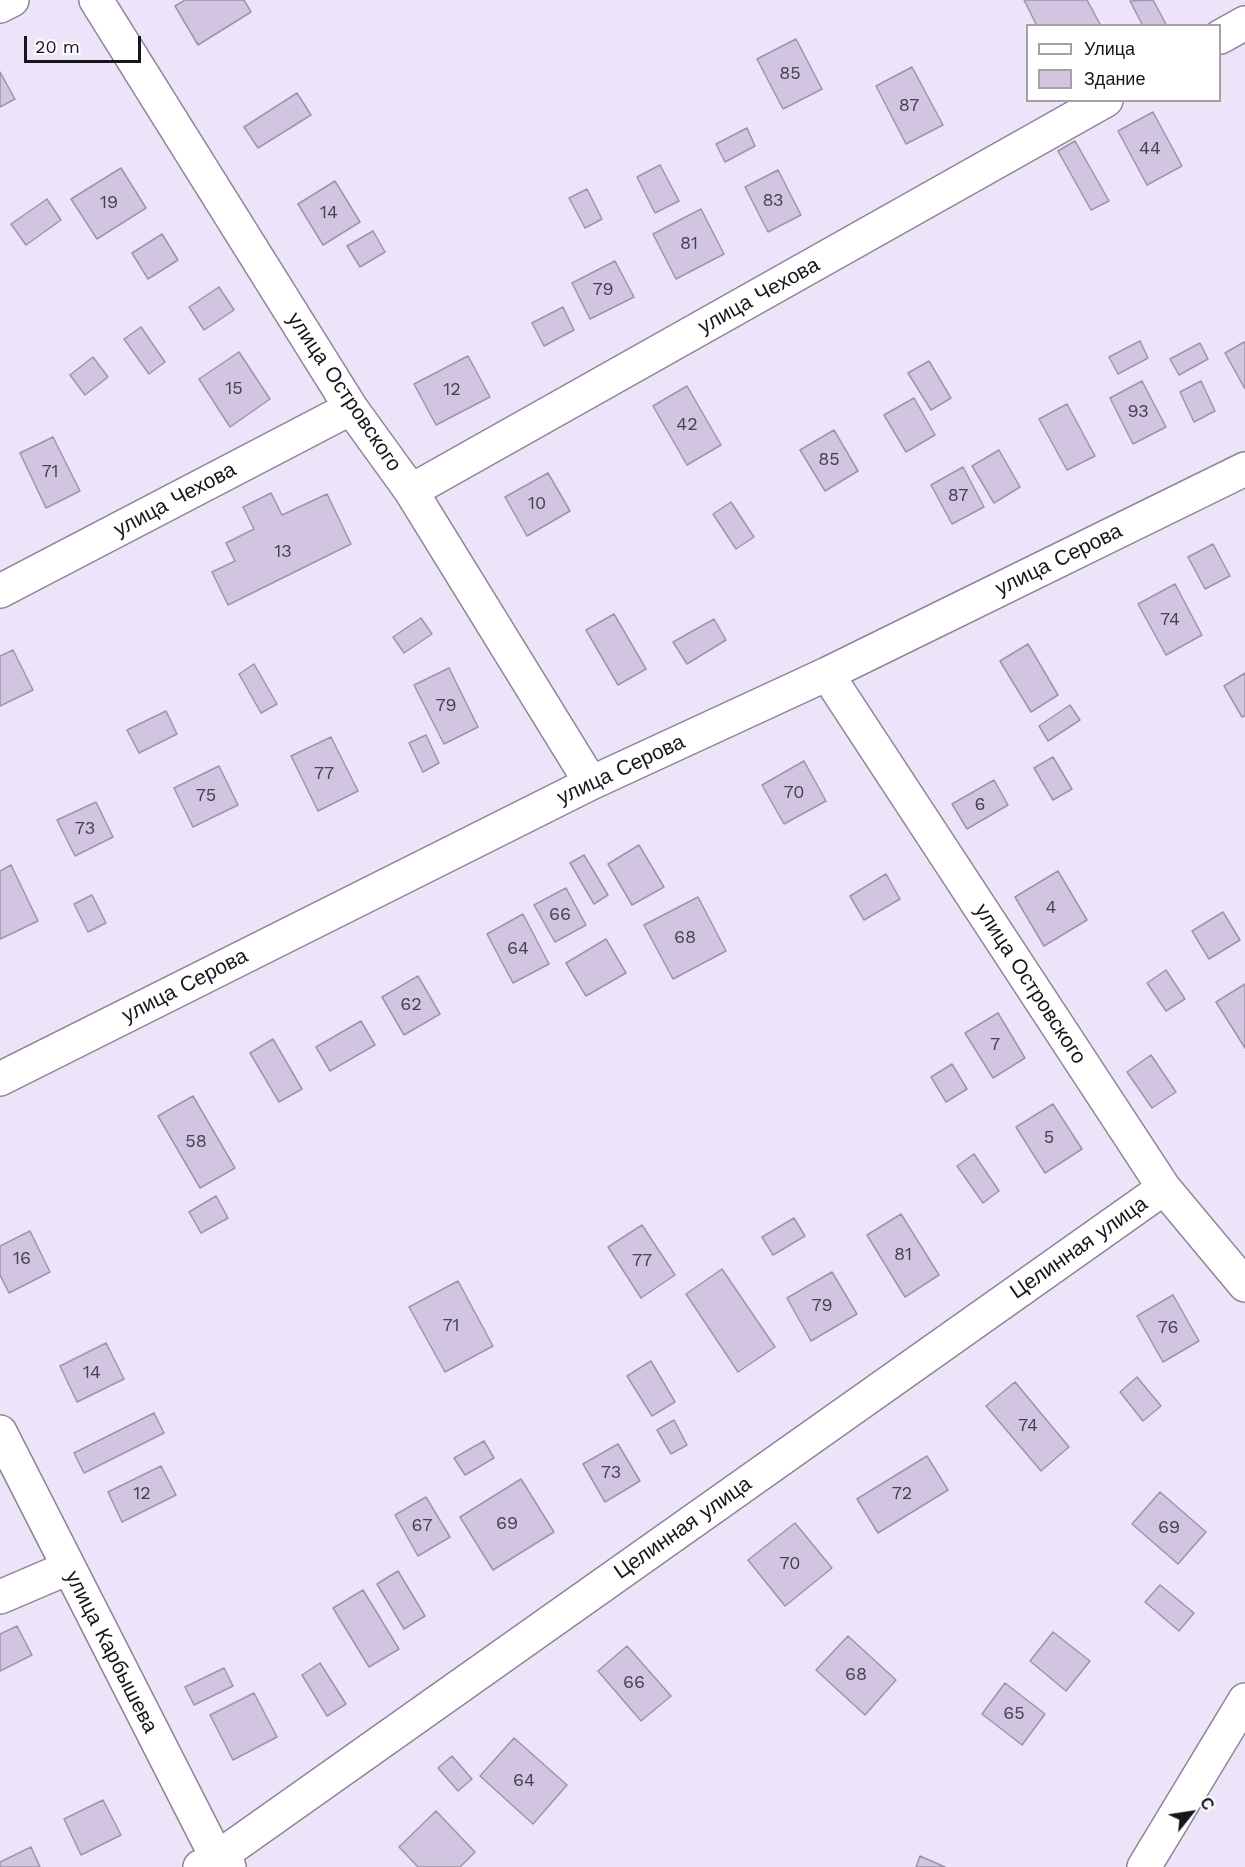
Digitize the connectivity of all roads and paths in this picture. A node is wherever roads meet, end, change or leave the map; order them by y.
1 (12, 0) edge
2 (96, 0) edge
3 (0, 6) edge
4 (1245, 23) edge
5 (1221, 36) edge
6 (1102, 102) edge
7 (351, 408) junction
8 (1245, 469) edge
9 (411, 491) junction
10 (0, 591) edge
11 (827, 674) junction
12 (591, 783) junction
13 (0, 1079) edge
14 (1164, 1188) junction
15 (1245, 1285) edge
16 (0, 1432) edge
17 (68, 1568) junction
18 (0, 1597) edge
19 (1245, 1700) edge
20 (216, 1864) edge
21 (1144, 1867) edge

1 - 3 street
2 - 7 street, улица Островского
4 - 5 street
6 - 9 street, улица Чехова
7 - 9 street, улица Островского
7 - 10 street, улица Чехова
8 - 11 street, улица Серова
9 - 12 street, улица Островского
11 - 12 street, улица Серова
11 - 14 street, улица Островского
12 - 13 street, улица Серова
14 - 15 street, улица Островского
14 - 20 street, Целинная улица
16 - 17 street, улица Карбышева
17 - 18 street
17 - 20 street, улица Карбышева
19 - 21 street

